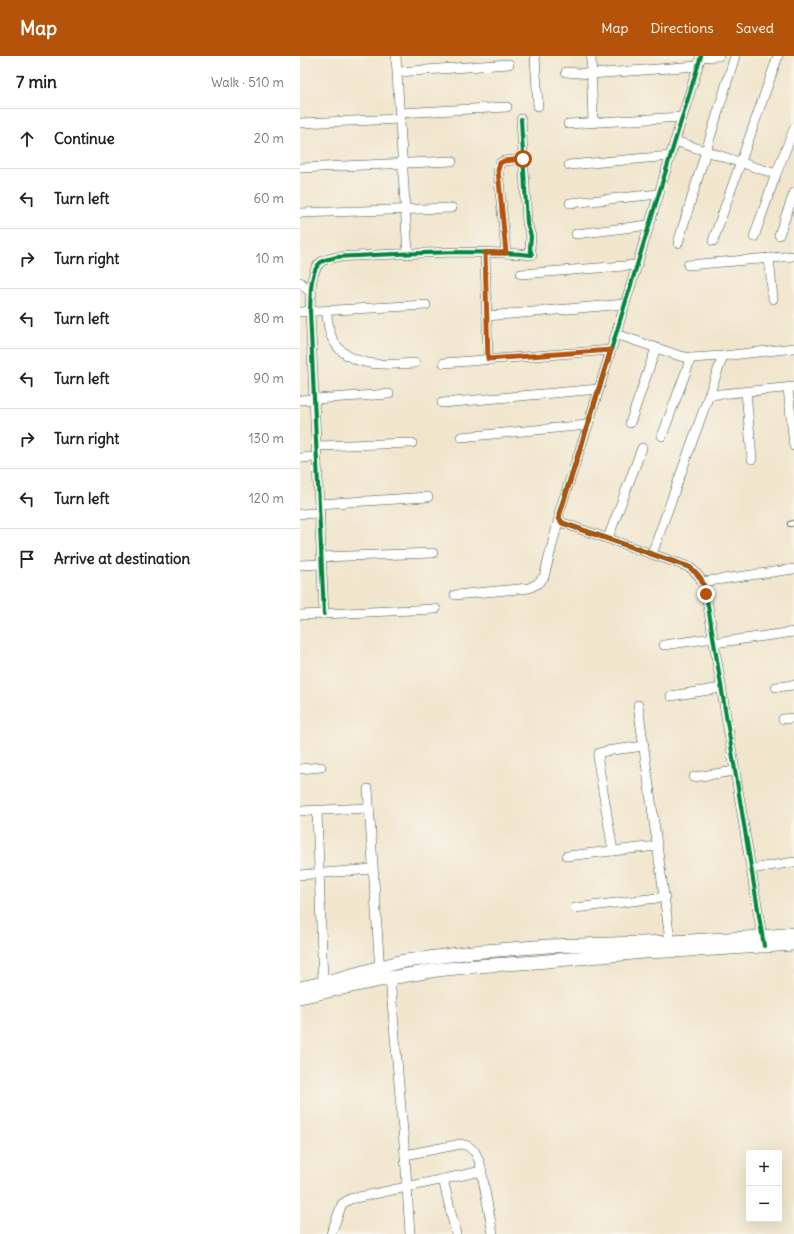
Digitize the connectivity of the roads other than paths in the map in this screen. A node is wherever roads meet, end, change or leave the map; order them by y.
1 (396, 56) edge
2 (535, 56) edge
3 (591, 56) edge
4 (701, 56) edge
5 (719, 56) edge
6 (735, 56) edge
7 (778, 56) edge
8 (509, 64) dead end
9 (698, 66) junction
10 (398, 72) junction
11 (566, 72) dead end
12 (592, 74) junction
13 (538, 106) dead end
14 (507, 107) dead end
15 (400, 116) junction
16 (682, 117) junction
17 (521, 119) dead end
18 (593, 122) junction
19 (300, 123) edge
20 (568, 124) dead end
21 (794, 129) edge
22 (674, 141) junction
23 (706, 152) junction
24 (670, 156) junction
25 (523, 159) junction
26 (452, 161) dead end
27 (403, 163) junction
28 (742, 163) junction
29 (569, 165) dead end
30 (300, 168) edge
31 (776, 174) junction
32 (794, 193) edge
33 (658, 194) junction
34 (570, 203) dead end
35 (452, 208) dead end
36 (406, 210) junction
37 (791, 210) edge
38 (300, 213) edge
39 (649, 225) junction
40 (576, 234) dead end
41 (779, 235) dead end
42 (754, 237) dead end
43 (714, 241) dead end
44 (678, 243) dead end
45 (485, 253) junction
46 (506, 253) junction
47 (408, 254) junction
48 (794, 256) edge
49 (769, 258) junction
50 (637, 265) junction
51 (688, 265) dead end
52 (521, 274) dead end
53 (300, 282) edge
54 (312, 294) junction
55 (773, 299) dead end
56 (625, 304) junction
57 (426, 305) dead end
58 (326, 311) junction
59 (300, 312) edge
60 (310, 312) junction
61 (487, 316) junction
62 (616, 334) junction
63 (656, 348) junction
64 (794, 348) edge
65 (611, 350) junction
66 (723, 356) junction
67 (691, 358) junction
68 (488, 359) junction
69 (415, 363) dead end
70 (444, 363) dead end
71 (791, 387) edge
72 (599, 389) junction
73 (746, 392) junction
74 (389, 394) dead end
75 (709, 395) junction
76 (314, 399) junction
77 (300, 400) edge
78 (442, 403) dead end
79 (630, 423) dead end
80 (588, 425) junction
81 (662, 436) dead end
82 (461, 437) dead end
83 (412, 442) dead end
84 (317, 446) junction
85 (794, 446) edge
86 (642, 448) dead end
87 (300, 458) edge
88 (317, 458) junction
89 (752, 459) dead end
90 (428, 497) dead end
91 (319, 509) junction
92 (300, 514) edge
93 (559, 518) junction
94 (608, 538) junction
95 (432, 554) dead end
96 (652, 554) junction
97 (322, 561) junction
98 (300, 565) edge
99 (794, 569) edge
100 (702, 582) junction
101 (455, 595) dead end
102 (436, 609) dead end
103 (324, 614) junction
104 (300, 615) edge
105 (794, 632) edge
106 (713, 640) junction
107 (664, 645) dead end
108 (794, 685) edge
109 (776, 687) dead end
110 (721, 688) junction
111 (671, 696) dead end
112 (638, 705) dead end
113 (794, 718) edge
114 (783, 719) dead end
115 (644, 746) junction
116 (321, 767) dead end
117 (300, 769) edge
118 (735, 771) junction
119 (694, 777) dead end
120 (368, 789) dead end
121 (369, 808) junction
122 (300, 811) edge
123 (317, 811) junction
124 (658, 846) junction
125 (613, 851) junction
126 (568, 856) dead end
127 (794, 862) edge
128 (372, 869) junction
129 (751, 869) junction
130 (319, 873) junction
131 (300, 875) edge
132 (665, 897) junction
133 (575, 908) dead end
134 (794, 934) edge
135 (763, 941) junction
136 (794, 944) edge
137 (671, 946) junction
138 (383, 975) junction
139 (323, 983) junction
140 (300, 988) edge
141 (300, 998) edge
142 (405, 1155) junction
143 (482, 1171) junction
144 (442, 1179) junction
145 (407, 1187) junction
146 (331, 1234) edge
147 (410, 1234) edge
148 (456, 1234) edge
149 (493, 1234) edge

1 - 10 street
2 - 13 street
3 - 12 street
4 - 5 street
4 - 9 street
6 - 23 street
7 - 28 street
8 - 10 street
9 - 12 street
9 - 16 street
10 - 15 street
11 - 12 street
12 - 18 street
14 - 15 street
15 - 19 street
15 - 27 street
16 - 18 street
16 - 22 street
17 - 25 street
18 - 20 street
21 - 31 street
22 - 23 street
22 - 24 street
23 - 28 street
23 - 44 street
24 - 29 street
24 - 33 street
25 - 46 street
25 - 46 street
26 - 27 street
27 - 30 street
27 - 36 street
28 - 31 street
28 - 43 street
31 - 42 street
32 - 37 street
33 - 34 street
33 - 39 street
35 - 36 street
36 - 38 street
36 - 47 street
37 - 41 street
39 - 40 street
39 - 50 street
45 - 46 street
45 - 47 street
45 - 61 street
47 - 54 street
48 - 49 street
49 - 51 street
49 - 55 street
50 - 52 street
50 - 56 street
53 - 54 street
54 - 60 street
56 - 61 street
56 - 62 street
57 - 58 street
58 - 60 street
58 - 69 street
59 - 60 street
60 - 76 street
61 - 68 street
62 - 63 street
62 - 65 street
63 - 67 street
63 - 79 street
64 - 66 street
65 - 68 street
65 - 72 street
66 - 67 street
66 - 75 street
67 - 81 street
68 - 70 street
71 - 73 street
71 - 85 street
72 - 78 street
72 - 80 street
73 - 75 street
73 - 89 street
74 - 76 street
75 - 96 street
76 - 77 street
76 - 84 street
80 - 82 street
80 - 93 street
83 - 84 street
84 - 88 street
86 - 94 street
87 - 88 street
88 - 91 street
90 - 91 street
91 - 92 street
91 - 97 street
93 - 94 street
93 - 101 street
94 - 96 street
95 - 97 street
96 - 100 street
97 - 98 street
97 - 103 street
99 - 100 street
100 - 106 street
102 - 103 street
103 - 104 street
105 - 106 street
106 - 107 street
106 - 110 street
108 - 109 street
110 - 111 street
110 - 118 street
112 - 115 street
113 - 114 street
115 - 124 street
115 - 125 street
116 - 117 street
118 - 119 street
118 - 129 street
120 - 121 street
121 - 123 street
121 - 128 street
122 - 123 street
123 - 130 street
124 - 125 street
124 - 132 street
125 - 126 street
127 - 129 street
128 - 130 street
128 - 138 street
129 - 135 street
130 - 131 street
130 - 139 street
132 - 133 street
132 - 137 street
134 - 135 main road
135 - 136 main road
135 - 137 main road
137 - 138 main road
138 - 139 main road
138 - 141 main road
138 - 142 street
139 - 140 main road
142 - 143 street
142 - 145 street
143 - 144 street
143 - 149 street
144 - 145 street
144 - 148 street
145 - 146 street
145 - 147 street

